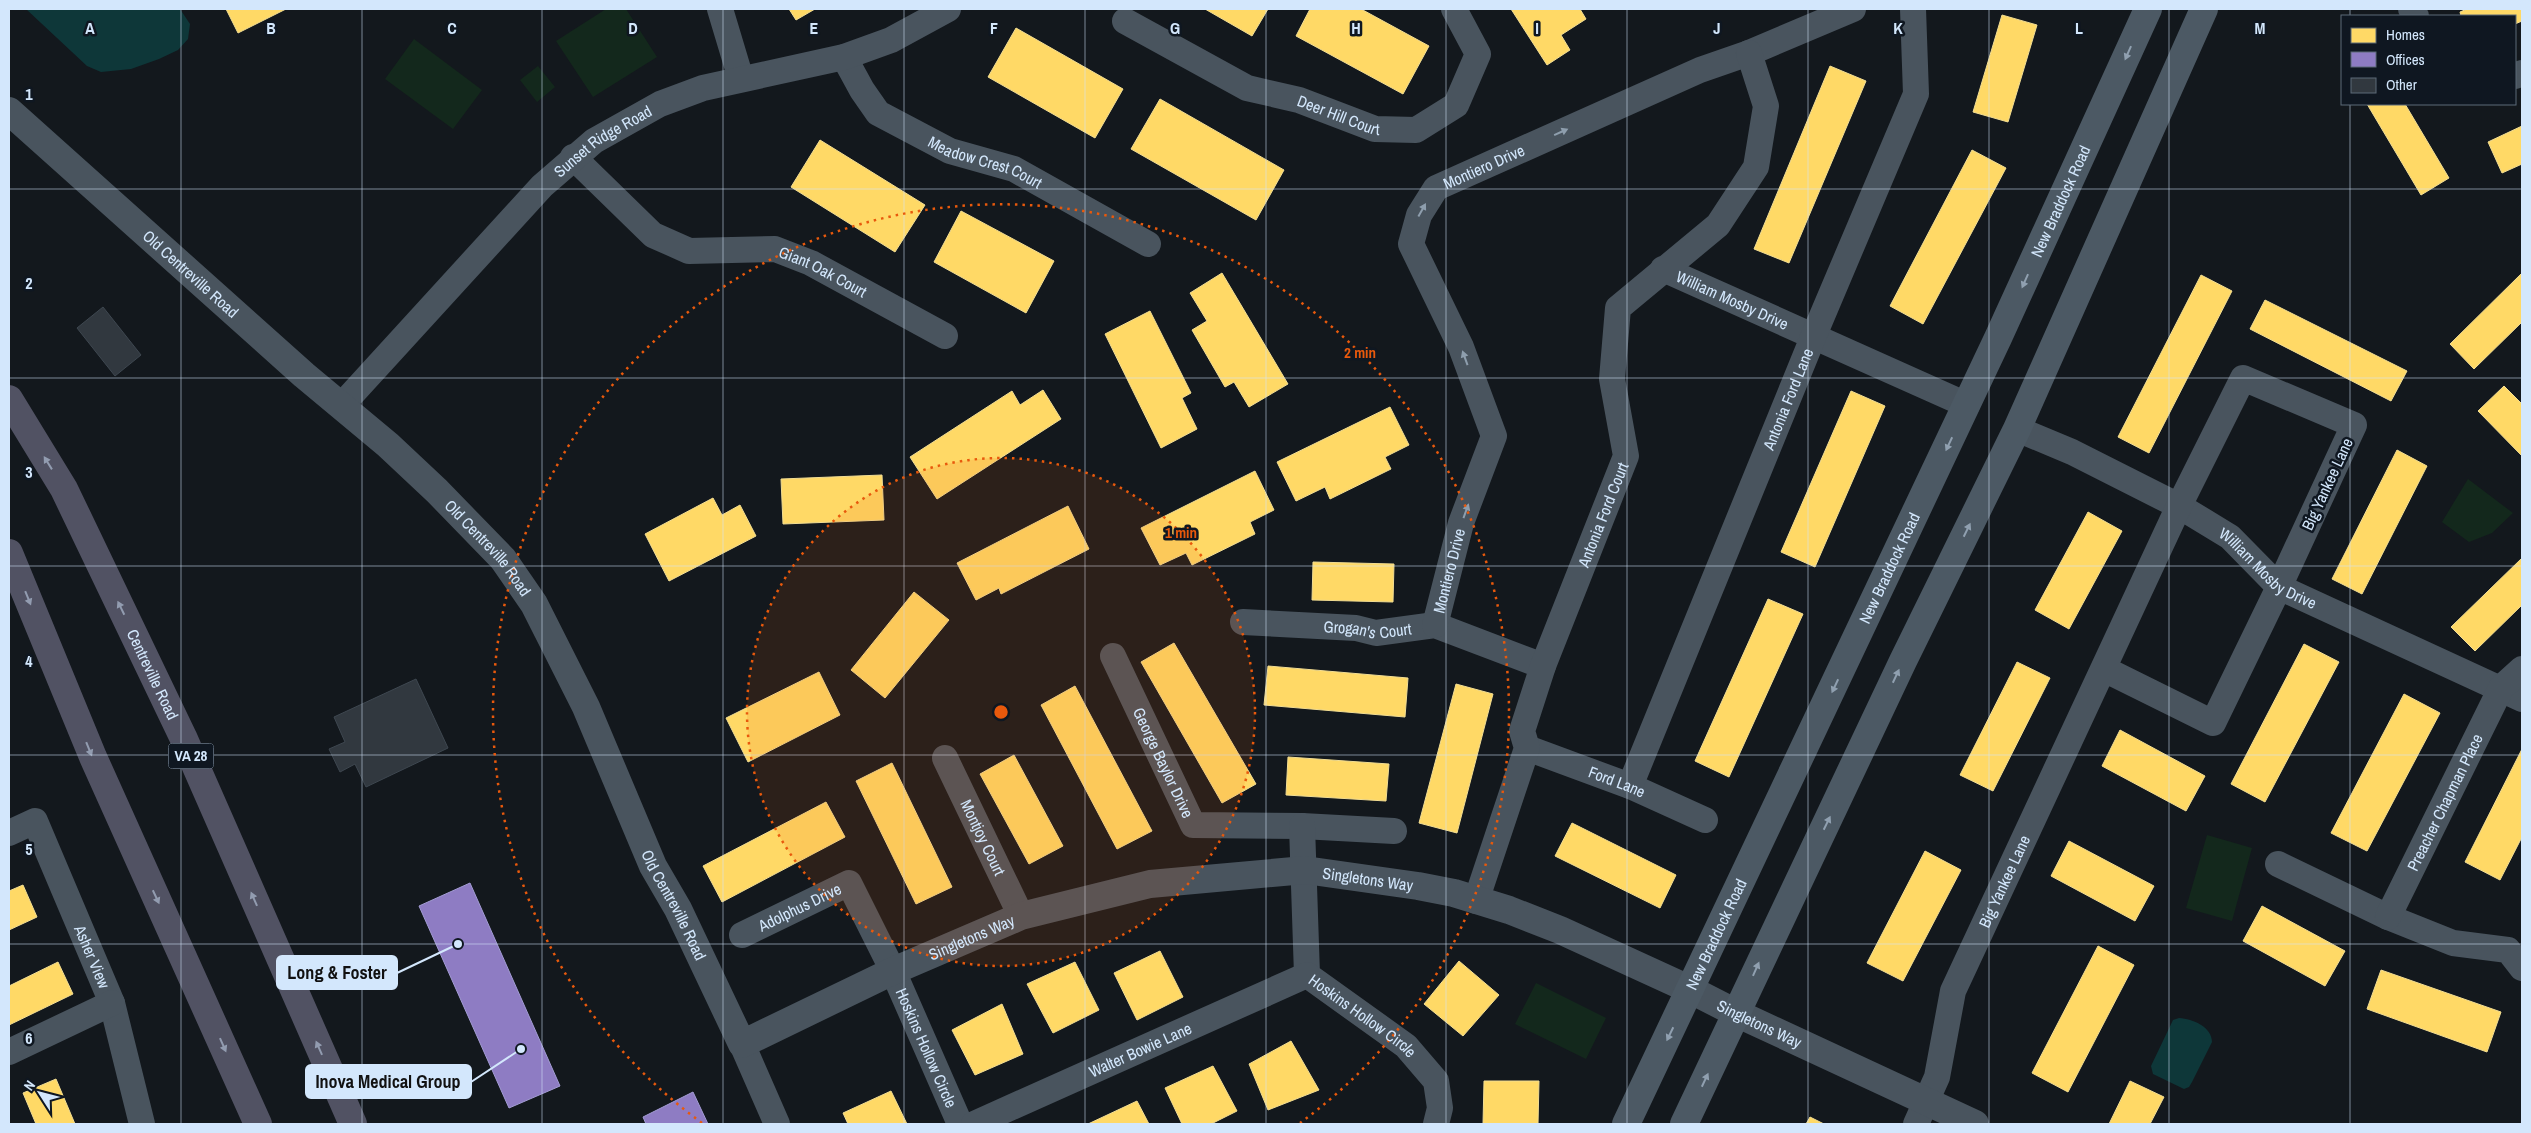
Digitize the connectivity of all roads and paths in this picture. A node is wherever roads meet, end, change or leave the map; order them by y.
1 (720, 9) edge
2 (946, 9) edge
3 (1454, 9) edge
4 (1853, 9) edge
5 (1913, 9) edge
6 (2148, 9) edge
7 (2204, 9) edge
8 (1125, 21) dead end
9 (1749, 52) junction
10 (844, 58) junction
11 (741, 79) junction
12 (9, 111) edge
13 (574, 157) junction
14 (1148, 244) dead end
15 (1663, 269) junction
16 (946, 336) dead end
17 (1814, 336) junction
18 (9, 399) edge
19 (1967, 405) junction
20 (341, 406) junction
21 (2017, 429) junction
22 (2179, 506) junction
23 (9, 554) edge
24 (2279, 587) junction
25 (1243, 622) dead end
26 (1435, 625) junction
27 (1113, 656) dead end
28 (1543, 666) junction
29 (2104, 669) junction
30 (2522, 669) edge
31 (2512, 694) edge
32 (1527, 748) junction
33 (945, 758) dead end
34 (1630, 786) junction
35 (1705, 820) dead end
36 (1302, 826) junction
37 (1394, 831) dead end
38 (9, 833) edge
39 (2278, 864) dead end
40 (1305, 870) junction
41 (1476, 901) junction
42 (1021, 916) junction
43 (2388, 917) junction
44 (742, 935) dead end
45 (2522, 968) edge
46 (893, 971) junction
47 (1307, 975) junction
48 (1690, 990) junction
49 (112, 1003) junction
50 (1736, 1013) junction
51 (742, 1044) junction
52 (9, 1052) edge
53 (1922, 1113) edge
54 (142, 1124) edge
55 (258, 1124) edge
56 (352, 1124) edge
57 (777, 1124) edge
58 (960, 1124) edge
59 (974, 1124) edge
60 (1436, 1124) edge
61 (1626, 1124) edge
62 (1684, 1124) edge
63 (1975, 1124) edge

1 - 11 street
2 - 10 street, Sunset Ridge Road
3 - 8 street, Deer Hill Court
4 - 9 street, Montiero Drive
5 - 17 street, Antonia Ford Lane
6 -> 19 main road, New Braddock Road
7 - 21 main road
9 - 15 street, Antonia Ford Court
26 -> 9 street, Montiero Drive
10 - 11 street, Sunset Ridge Road
10 - 14 street, Meadow Crest Court
11 - 13 street, Sunset Ridge Road
12 - 20 street, Old Centreville Road
13 - 16 street, Giant Oak Court
13 - 20 street, Sunset Ridge Road
15 - 17 street, William Mosby Drive
15 - 28 street, Antonia Ford Court
17 - 19 street, William Mosby Drive
17 - 34 street, Antonia Ford Lane
56 -> 18 highway, Centreville Road / VA 28
19 -> 48 main road, New Braddock Road
20 - 51 street, Old Centreville Road
21 - 22 street, William Mosby Drive
50 -> 21 main road
22 - 24 street, William Mosby Drive
22 - 24 street, Big Yankee Lane
22 - 29 street, Big Yankee Lane
23 -> 55 highway
24 - 29 street, Big Yankee Lane
24 - 31 street, William Mosby Drive
25 - 26 street, Grogan's Court
26 - 28 street, Grogan's Court
27 - 36 street, George Baylor Drive
28 - 32 street, Antonia Ford Court
29 - 53 street, Big Yankee Lane
30 - 31 street
31 - 43 street, Preacher Chapman Place
32 - 34 street, Ford Lane
32 - 41 street, Antonia Ford Court
33 - 42 street, Montjoy Court
34 - 35 street, Ford Lane
36 - 37 street, George Baylor Drive
36 - 40 street
38 - 49 street, Asher View
39 - 43 street
40 - 41 street, Singletons Way
40 - 42 street, Singletons Way
40 - 47 street, Hoskins Hollow Circle
41 - 48 street, Singletons Way
42 - 46 street, Singletons Way
43 - 45 street
44 - 46 street, Adolphus Drive
46 - 51 street, Singletons Way
46 - 58 street, Hoskins Hollow Circle
47 - 59 street, Walter Bowie Lane
47 - 60 street, Hoskins Hollow Circle
48 - 50 street, Singletons Way
48 -> 61 main road, New Braddock Road
49 - 52 street
49 - 54 street, Asher View
50 - 53 street, Singletons Way
62 -> 50 main road
51 - 57 street, Old Centreville Road
53 - 63 street, Singletons Way

